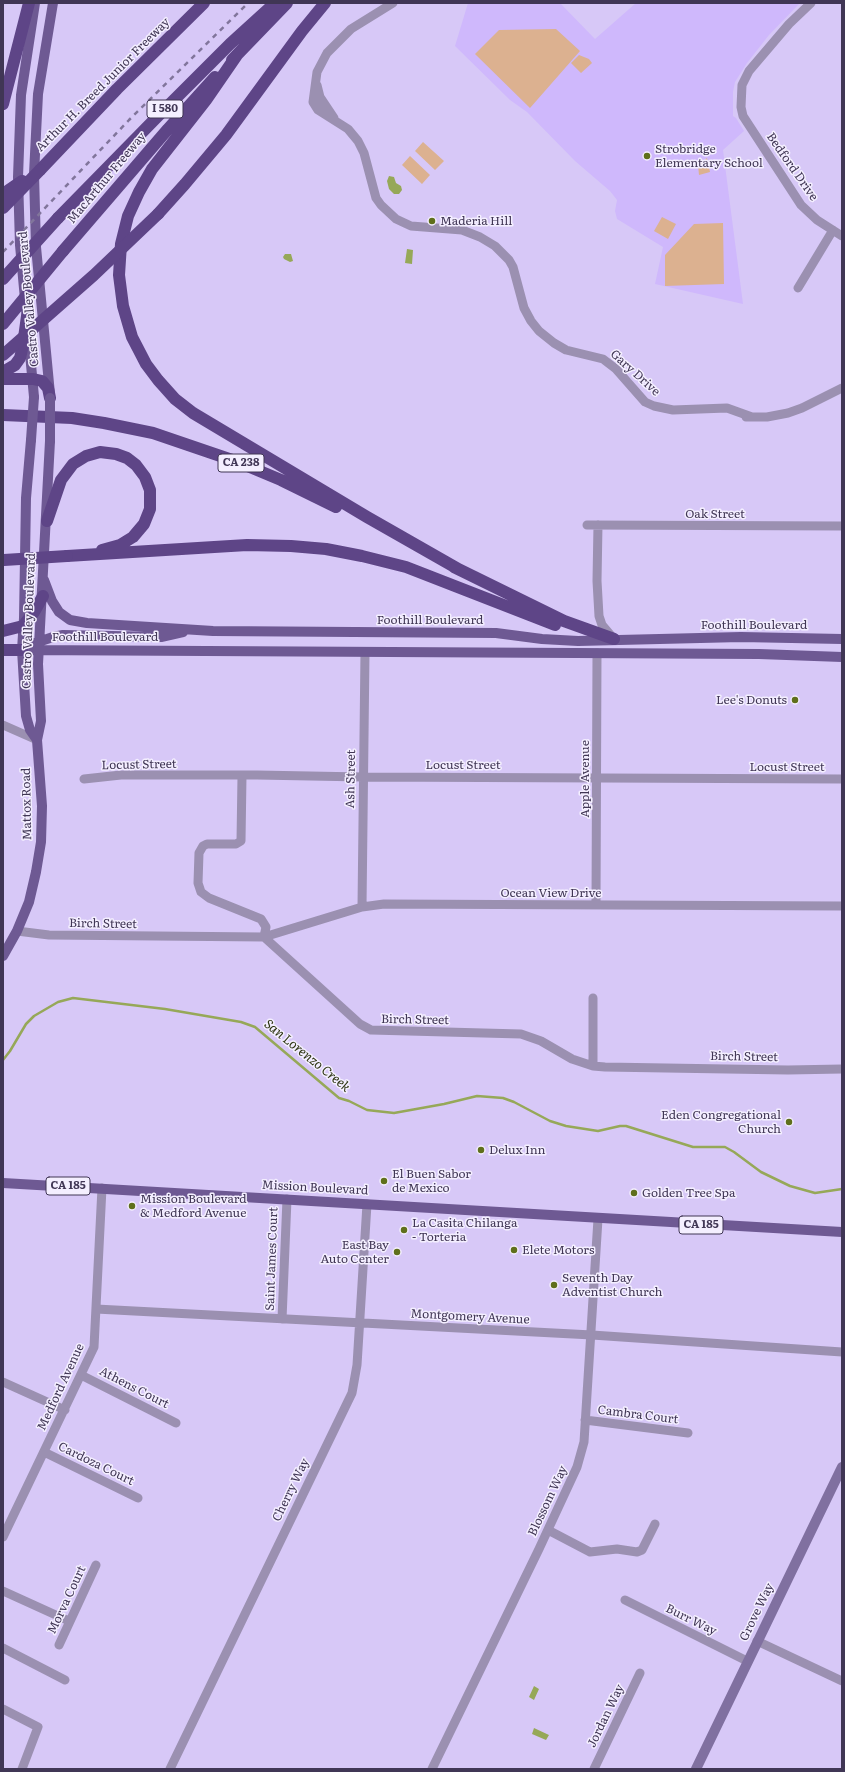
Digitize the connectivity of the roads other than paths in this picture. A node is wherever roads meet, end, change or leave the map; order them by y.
1 (29, 3) edge
2 (35, 3) edge
3 (53, 3) edge
4 (204, 3) edge
5 (275, 3) edge
6 (287, 3) edge
7 (325, 3) edge
8 (393, 3) edge
9 (811, 3) edge
10 (237, 55) junction
11 (21, 95) junction
12 (3, 104) edge
13 (36, 119) junction
14 (40, 170) junction
15 (3, 194) edge
16 (3, 208) edge
17 (833, 230) junction
18 (842, 236) edge
19 (3, 279) edge
20 (798, 288) dead end
21 (27, 316) junction
22 (3, 324) edge
23 (3, 355) edge
24 (3, 372) edge
25 (3, 379) edge
26 (33, 379) junction
27 (842, 388) edge
28 (50, 398) junction
29 (3, 415) edge
30 (47, 521) junction
31 (587, 525) dead end
32 (598, 525) junction
33 (842, 526) edge
34 (67, 556) junction
35 (3, 560) edge
36 (460, 570) junction
37 (44, 580) junction
38 (43, 596) junction
39 (24, 626) junction
40 (189, 630) junction
41 (3, 631) edge
42 (842, 638) edge
43 (614, 639) junction
44 (39, 645) junction
45 (3, 650) edge
46 (22, 650) junction
47 (364, 652) junction
48 (597, 653) junction
49 (842, 657) edge
50 (3, 725) edge
51 (37, 740) junction
52 (242, 776) junction
53 (363, 777) junction
54 (597, 777) junction
55 (84, 779) dead end
56 (842, 779) edge
57 (596, 905) junction
58 (842, 906) edge
59 (362, 907) junction
60 (17, 930) junction
61 (264, 937) junction
62 (3, 956) edge
63 (593, 998) dead end
64 (593, 1066) junction
65 (842, 1069) edge
66 (3, 1183) edge
67 (102, 1188) junction
68 (286, 1199) junction
69 (367, 1204) junction
70 (598, 1219) junction
71 (842, 1232) edge
72 (96, 1309) junction
73 (282, 1319) junction
74 (359, 1323) junction
75 (592, 1335) junction
76 (842, 1352) edge
77 (81, 1375) junction
78 (3, 1382) edge
79 (64, 1410) junction
80 (585, 1420) junction
81 (176, 1423) dead end
82 (688, 1433) dead end
83 (44, 1452) junction
84 (842, 1467) edge
85 (138, 1498) dead end
86 (655, 1524) dead end
87 (548, 1530) junction
88 (3, 1537) edge
89 (96, 1565) dead end
90 (3, 1591) edge
91 (625, 1600) dead end
92 (69, 1621) junction
93 (757, 1641) junction
94 (59, 1645) dead end
95 (3, 1648) edge
96 (747, 1661) junction
97 (640, 1673) dead end
98 (65, 1680) dead end
99 (842, 1681) edge
100 (3, 1709) edge
101 (22, 1769) edge
102 (170, 1769) edge
103 (432, 1769) edge
104 (594, 1769) edge
105 (696, 1769) edge

1 - 12 highway
2 - 11 main road, Castro Valley Boulevard
3 - 13 main road, Castro Valley Boulevard
4 - 14 highway, Arthur H. Breed Junior Freeway
5 - 19 highway, I 580, bridge
6 - 10 highway, MacArthur Freeway / I 580
7 - 23 highway, bridge
8 - 27 street, Gary Drive
9 - 17 street, Bedford Drive
10 - 22 highway, MacArthur Freeway / I 580, bridge
10 - 36 highway
11 - 13 main road
11 - 21 main road, Castro Valley Boulevard
13 - 28 main road, Castro Valley Boulevard
14 - 15 highway, bridge
14 - 16 highway, bridge
17 - 18 street, Bedford Drive
17 - 20 street
21 - 24 highway
21 - 26 main road, Castro Valley Boulevard
25 - 26 highway
26 - 28 highway
26 - 39 main road, Castro Valley Boulevard, bridge
28 - 30 main road, Castro Valley Boulevard, bridge
29 - 36 highway, CA 238
30 - 34 highway
30 - 37 main road, Castro Valley Boulevard
31 - 32 street, Oak Street
32 - 33 street, Oak Street
32 - 43 street
34 - 35 highway, bridge
34 - 43 highway
36 - 43 highway, CA 238
37 - 38 main road, Castro Valley Boulevard
37 - 40 main road
38 - 39 highway
38 - 44 main road, Castro Valley Boulevard
39 - 41 highway
39 - 46 main road, Castro Valley Boulevard
40 - 43 main road, Foothill Boulevard
40 - 44 main road, Foothill Boulevard
42 - 43 main road, Foothill Boulevard
44 - 46 main road
44 - 47 main road, Foothill Boulevard
44 - 51 main road, Castro Valley Boulevard
45 - 46 highway
46 - 51 main road, Castro Valley Boulevard
47 - 48 main road, Foothill Boulevard
47 - 53 street, Ash Street
48 - 49 main road, Foothill Boulevard
48 - 54 street, Apple Avenue
50 - 51 street
51 - 60 main road, Mattox Road
52 - 53 street, Locust Street
52 - 55 street, Locust Street
52 - 61 street
53 - 54 street, Locust Street
53 - 59 street, Ash Street
54 - 56 street, Locust Street
54 - 57 street, Apple Avenue
57 - 58 street, Ocean View Drive
57 - 59 street, Ocean View Drive
59 - 61 street, Ocean View Drive
60 - 61 street, Birch Street
60 - 62 main road, Mattox Road
61 - 64 street, Birch Street
63 - 64 street
64 - 65 street, Birch Street
66 - 67 main road, Mission Boulevard / CA 185
67 - 68 main road, Mission Boulevard / CA 185
67 - 72 street, Medford Avenue
68 - 69 main road, Mission Boulevard / CA 185
68 - 73 street, Saint James Court
69 - 70 main road, Mission Boulevard / CA 185
69 - 74 street, Cherry Way
70 - 71 main road, Mission Boulevard / CA 185
70 - 75 street, Blossom Way
72 - 73 street, Montgomery Avenue
72 - 77 street, Medford Avenue
73 - 74 street, Montgomery Avenue
74 - 75 street, Montgomery Avenue
74 - 102 street, Cherry Way
75 - 76 street, Montgomery Avenue
75 - 80 street, Blossom Way
77 - 79 street, Medford Avenue
77 - 81 street, Athens Court
78 - 79 street
79 - 83 street, Medford Avenue
80 - 82 street, Cambra Court
80 - 87 street, Blossom Way
83 - 85 street, Cardoza Court
83 - 88 street, Medford Avenue
84 - 93 street, Grove Way
86 - 87 street
87 - 103 street, Blossom Way
89 - 92 street, Morva Court
90 - 92 street
91 - 96 street, Burr Way
92 - 94 street, Morva Court
93 - 96 street, Grove Way
93 - 99 street
95 - 98 street
96 - 105 street, Grove Way
97 - 104 street, Jordan Way
100 - 101 street

